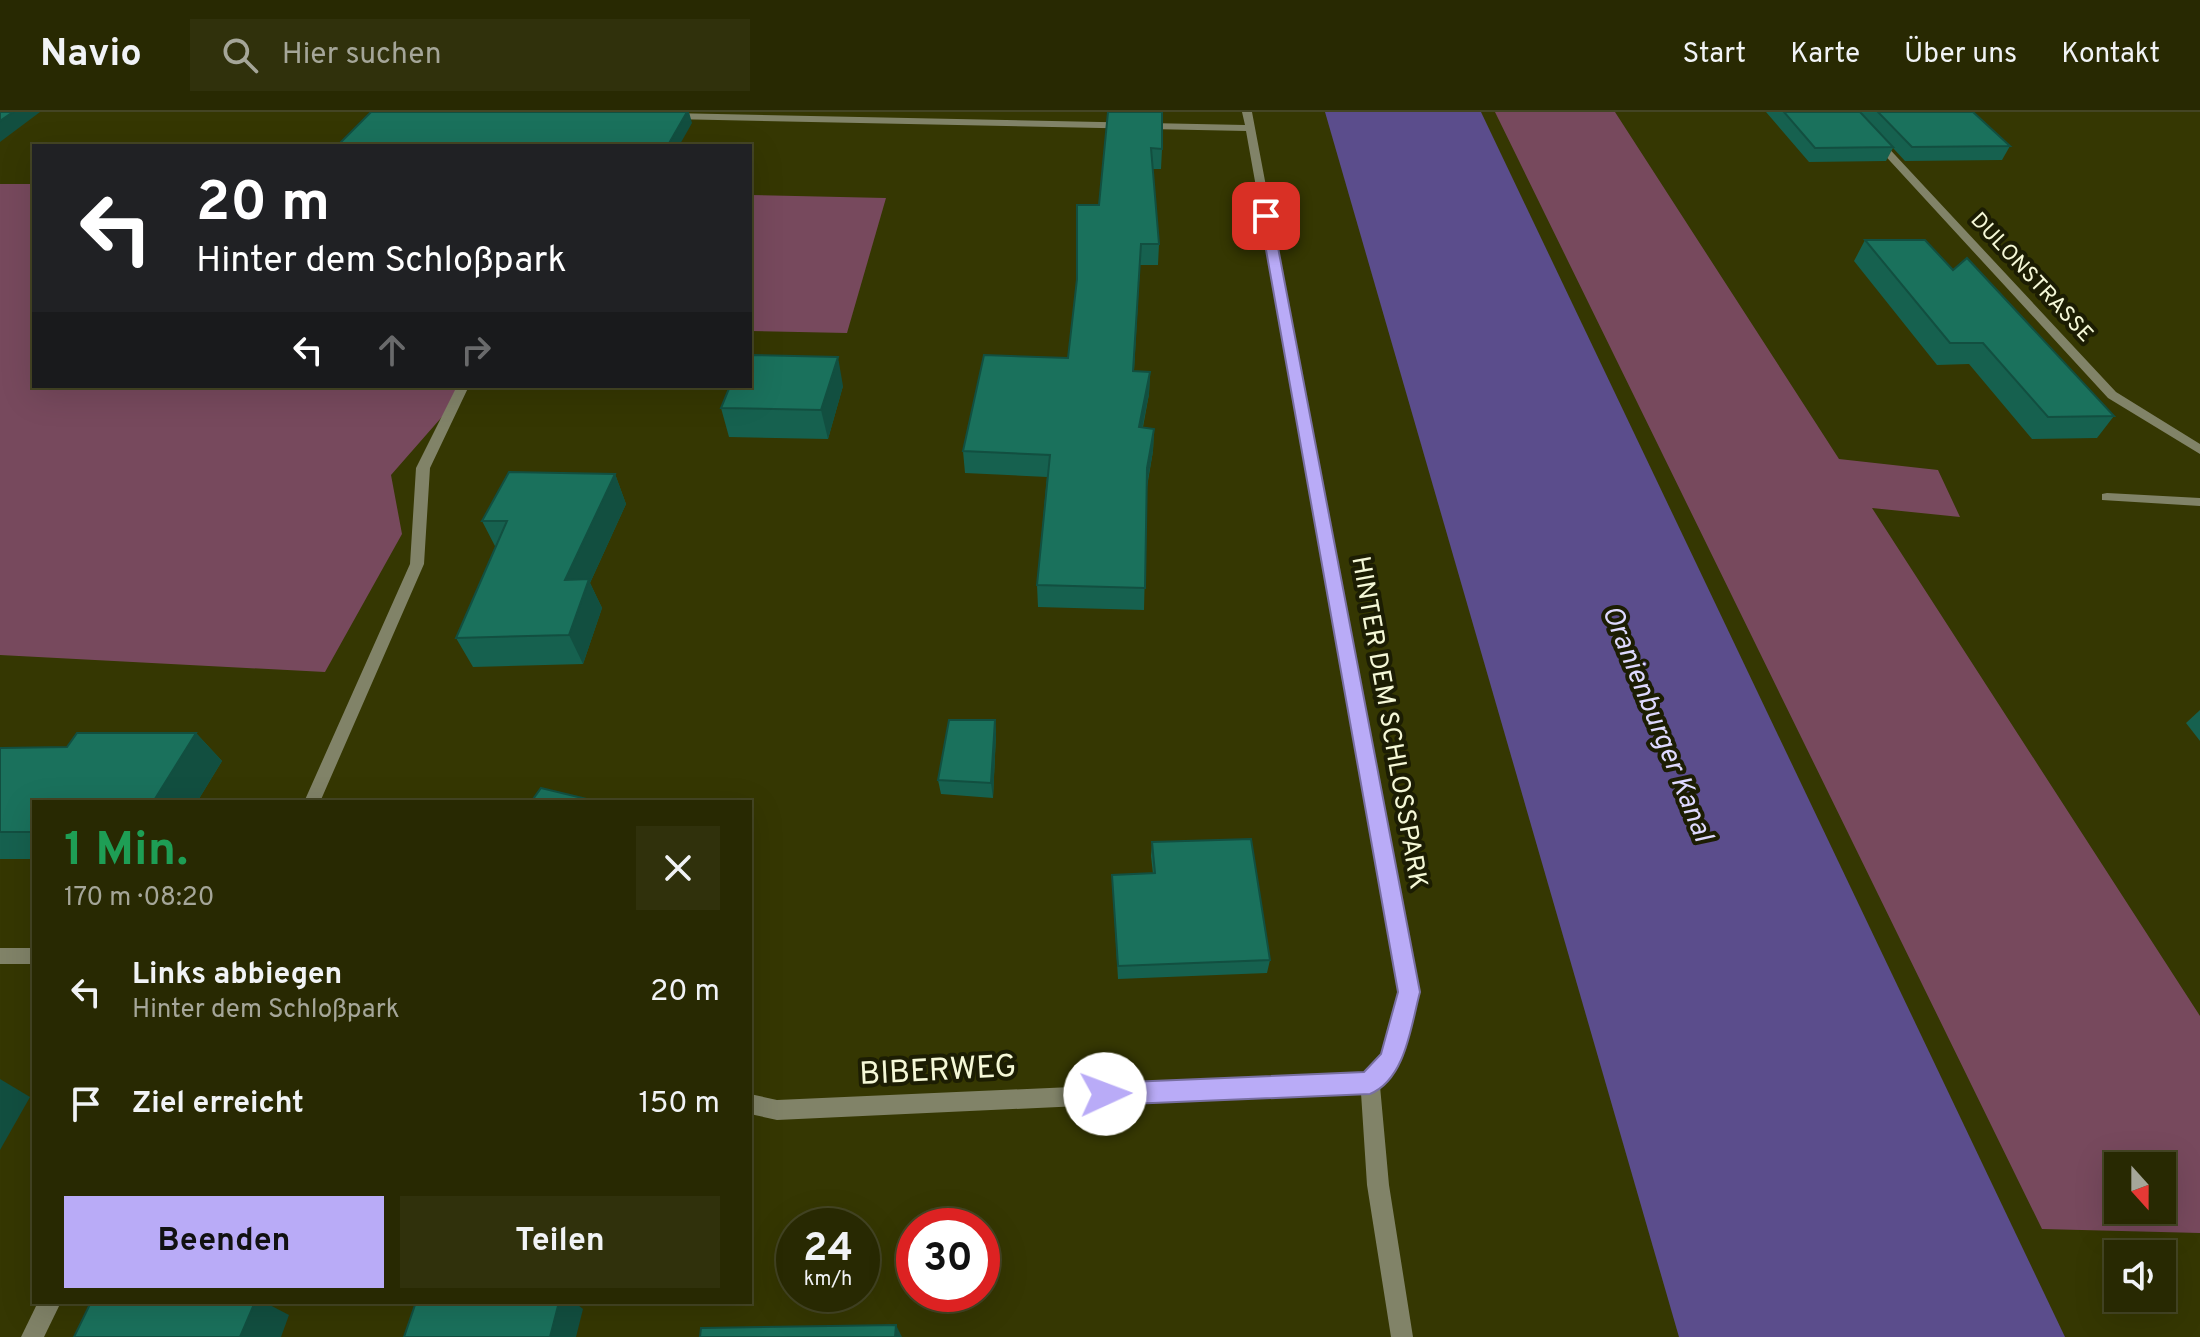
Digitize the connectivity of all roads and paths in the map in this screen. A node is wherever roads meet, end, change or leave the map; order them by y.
1 (1850, 112) edge
2 (737, 115) edge
3 (658, 116) edge
4 (1248, 120) edge
5 (462, 388) edge
6 (2200, 450) edge
7 (2107, 497) dead end
8 (2200, 502) edge
9 (313, 800) edge
10 (0, 956) edge
11 (32, 956) edge
12 (1370, 1083) junction
13 (752, 1104) edge
14 (49, 1304) edge
15 (32, 1337) edge
16 (1402, 1337) edge

1 - 6 street, DULONSTRASSE
2 - 3 street
2 - 4 street
4 - 12 street, HINTER DEM SCHLOSSPARK
5 - 9 street
7 - 8 street
10 - 11 street
12 - 13 street, BIBERWEG
12 - 16 street
14 - 15 street

